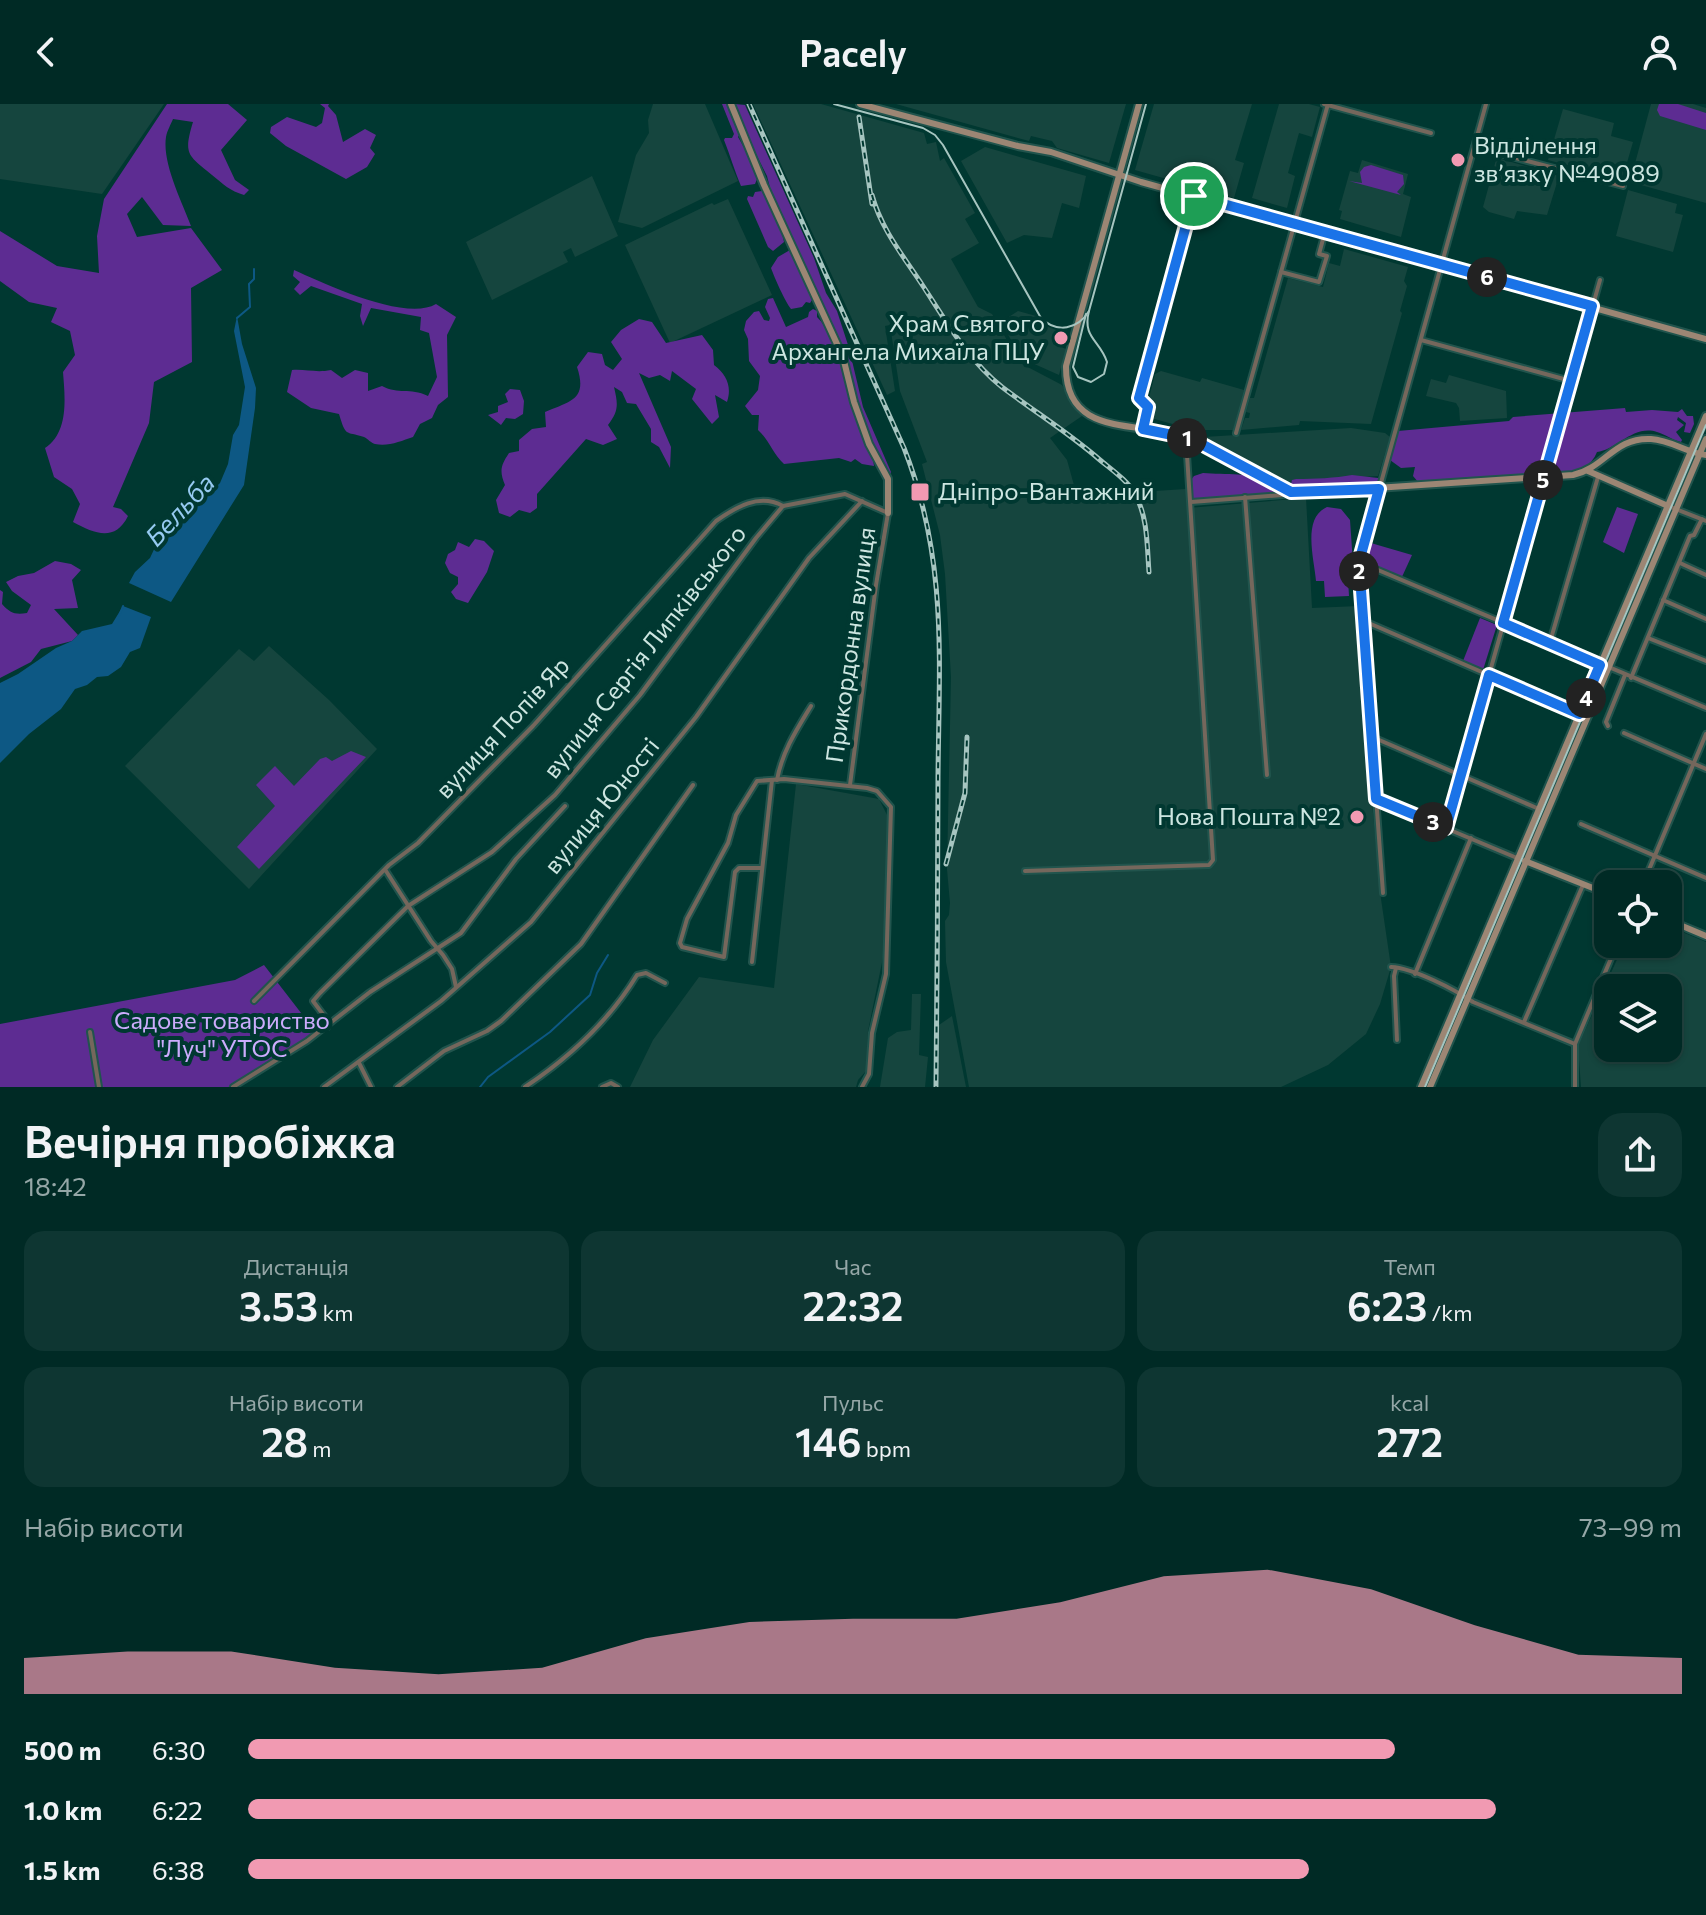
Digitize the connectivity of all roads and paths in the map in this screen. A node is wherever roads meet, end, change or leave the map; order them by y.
1 (731, 104) edge
2 (860, 104) edge
3 (1139, 104) edge
4 (1326, 104) edge
5 (1486, 104) edge
6 (1431, 133) dead end
7 (1474, 147) junction
8 (1120, 175) junction
9 (1623, 186) dead end
10 (1194, 196) junction
11 (1295, 224) junction
12 (1325, 232) junction
13 (1441, 264) junction
14 (1281, 272) junction
15 (1600, 280) dead end
16 (1592, 306) junction
17 (1706, 339) edge
18 (1421, 340) junction
19 (1571, 381) junction
20 (1706, 416) edge
21 (1143, 429) junction
22 (1236, 433) dead end
23 (1186, 437) junction
24 (1706, 439) edge
25 (1690, 451) junction
26 (1703, 454) edge
27 (1588, 471) junction
28 (1598, 477) junction
29 (1544, 478) junction
30 (1379, 489) junction
31 (1301, 493) junction
32 (1245, 497) junction
33 (862, 501) junction
34 (1191, 502) junction
35 (783, 506) junction
36 (1668, 506) junction
37 (1676, 509) junction
38 (888, 513) junction
39 (1704, 520) edge
40 (1359, 562) junction
41 (1680, 563) junction
42 (1706, 575) edge
43 (1663, 600) junction
44 (1706, 619) edge
45 (1363, 621) junction
46 (1503, 623) junction
47 (1648, 638) junction
48 (1550, 642) junction
49 (1706, 661) edge
50 (1604, 666) junction
51 (1489, 675) junction
52 (1625, 675) junction
53 (1631, 678) junction
54 (811, 706) dead end
55 (1706, 708) edge
56 (1579, 714) junction
57 (1608, 726) dead end
58 (1624, 733) dead end
59 (1706, 734) edge
60 (1370, 736) junction
61 (1694, 764) junction
62 (1706, 769) edge
63 (1461, 774) junction
64 (1267, 775) dead end
65 (775, 780) junction
66 (693, 785) dead end
67 (850, 785) junction
68 (1376, 799) junction
69 (565, 806) dead end
70 (1539, 809) junction
71 (1581, 824) dead end
72 (1446, 828) junction
73 (1471, 838) junction
74 (1655, 856) junction
75 (1522, 860) junction
76 (761, 868) junction
77 (1649, 870) edge
78 (386, 871) junction
79 (1025, 871) dead end
80 (1706, 878) edge
81 (1583, 885) junction
82 (1594, 889) edge
83 (1383, 893) dead end
84 (408, 906) junction
85 (1682, 926) edge
86 (1706, 936) edge
87 (437, 949) junction
88 (1611, 958) edge
89 (752, 962) dead end
90 (1415, 974) junction
91 (665, 983) dead end
92 (457, 989) junction
93 (1464, 996) junction
94 (254, 1001) dead end
95 (1524, 1022) junction
96 (327, 1027) junction
97 (90, 1032) dead end
98 (1397, 1040) dead end
99 (1575, 1044) junction
100 (359, 1063) junction
101 (99, 1087) edge
102 (233, 1087) edge
103 (324, 1087) edge
104 (371, 1087) edge
105 (397, 1087) edge
106 (525, 1087) edge
107 (602, 1087) edge
108 (618, 1087) edge
109 (862, 1087) edge
110 (1421, 1087) edge
111 (1430, 1087) edge
112 (1575, 1087) edge

1 - 38 main road
2 - 8 main road
3 - 8 main road
4 - 6 street
4 - 11 street
5 - 7 street
7 - 9 street
7 - 13 street
8 - 10 main road
8 - 21 main road
10 - 11 main road
10 - 21 street
11 - 12 main road
11 - 14 street
12 - 13 main road
12 - 14 street
13 - 16 main road
13 - 18 street
14 - 22 street
15 - 16 street
16 - 17 main road
16 - 19 street
18 - 19 street
18 - 30 street
19 - 29 street
20 - 25 main road
21 - 23 main road
23 - 31 main road
23 - 34 street
24 - 26 main road
25 - 26 main road
25 - 27 main road
25 - 36 main road
26 - 37 main road
27 - 28 main road
27 - 29 main road
28 - 36 main road
28 - 48 street
29 - 30 main road
29 - 46 street
30 - 31 main road
30 - 40 street
31 - 32 street
32 - 34 street
32 - 64 street
33 - 35 street, вулиця Попів Яр
33 - 38 street
33 - 92 street, вулиця Юності
34 - 79 street
35 - 78 street, вулиця Попів Яр
35 - 84 street, вулиця Сергія Липківського
36 - 37 street
36 - 50 main road
37 - 39 street
37 - 50 main road
38 - 67 street, Прикордонна вулиця
39 - 41 street
40 - 45 street
40 - 46 street
41 - 42 street
41 - 43 street
43 - 44 street
43 - 47 street
45 - 51 street
45 - 60 street
46 - 48 street
46 - 51 street
47 - 49 street
47 - 53 street
48 - 50 street
50 - 52 street
50 - 56 main road
50 - 75 main road
51 - 56 street
51 - 63 street
52 - 53 street
52 - 57 street
53 - 55 street
54 - 65 street
56 - 70 main road
58 - 61 street
59 - 61 street
60 - 63 street
60 - 68 street
61 - 62 street
61 - 74 street
63 - 70 street
63 - 72 street
65 - 67 street
65 - 76 street
65 - 76 street
66 - 105 street
67 - 109 street, Прикордонна вулиця
68 - 72 street
68 - 83 street
69 - 87 street, вулиця Сергія Липківського
70 - 75 main road
71 - 74 street
72 - 73 street
73 - 75 street
73 - 90 street
74 - 77 street
74 - 80 street
75 - 81 main road
75 - 93 main road
76 - 89 street
78 - 84 street
78 - 94 street, вулиця Попів Яр
81 - 82 main road
81 - 95 street
84 - 87 street
84 - 96 street, вулиця Сергія Липківського
85 - 86 main road
87 - 92 street
87 - 96 street, вулиця Сергія Липківського
88 - 99 street
90 - 93 street
90 - 98 street
91 - 106 street
92 - 100 street, вулиця Юності
93 - 95 street
93 - 110 main road
93 - 111 main road
95 - 99 street
96 - 102 street, вулиця Сергія Липківського
97 - 101 street
99 - 112 street
100 - 103 street, вулиця Юності
100 - 104 street
107 - 108 street

